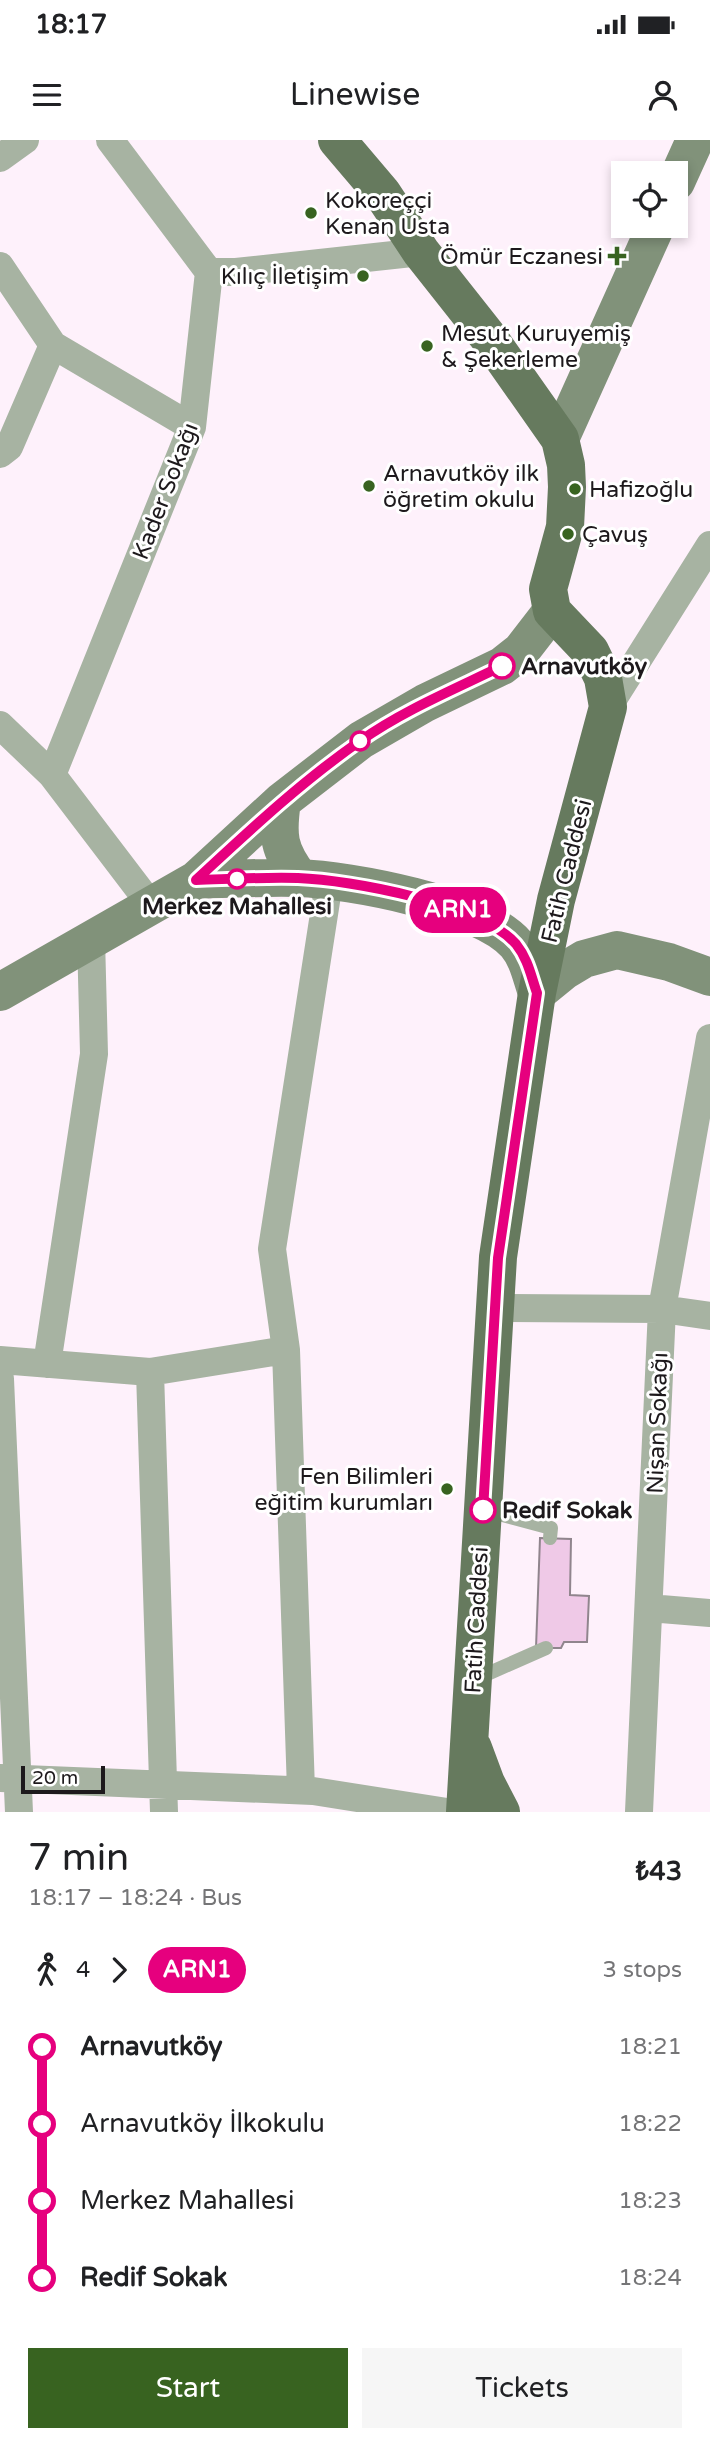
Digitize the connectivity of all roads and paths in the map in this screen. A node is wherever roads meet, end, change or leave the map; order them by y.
1 (25, 140) edge
2 (110, 140) edge
3 (695, 140) edge
4 (352, 146) edge
5 (0, 158) edge
6 (686, 161) edge
7 (651, 238) edge
8 (421, 252) junction
9 (0, 265) edge
10 (209, 272) junction
11 (53, 345) junction
12 (192, 427) junction
13 (559, 439) junction
14 (0, 454) edge
15 (710, 545) edge
16 (552, 611) junction
17 (608, 707) junction
18 (0, 725) edge
19 (52, 775) junction
20 (282, 801) junction
21 (196, 880) junction
22 (314, 880) junction
23 (151, 905) junction
24 (91, 938) junction
25 (710, 977) edge
26 (0, 992) edge
27 (537, 993) junction
28 (710, 1038) edge
29 (495, 1308) junction
30 (662, 1309) junction
31 (710, 1316) edge
32 (286, 1350) junction
33 (0, 1360) edge
34 (47, 1364) junction
35 (150, 1372) junction
36 (0, 1378) edge
37 (483, 1510) junction
38 (550, 1538) dead end
39 (4, 1562) edge
40 (649, 1608) junction
41 (710, 1613) edge
42 (546, 1648) dead end
43 (473, 1680) junction
44 (469, 1736) junction
45 (9, 1779) edge
46 (163, 1784) junction
47 (300, 1790) junction
48 (19, 1812) edge
49 (164, 1812) edge
50 (447, 1812) edge
51 (465, 1812) edge
52 (501, 1812) edge
53 (639, 1812) edge

1 - 5 street
2 - 10 street
3 - 6 main road
4 - 8 main road
7 - 13 main road
8 - 10 street
8 - 13 main road
9 - 11 street
10 - 12 street, Kader Sokağı
11 - 12 street
11 - 14 street
12 - 19 street, Kader Sokağı
13 - 16 main road
15 - 17 street, Fatih Caddesi
16 - 17 main road
16 - 20 main road
17 - 27 main road, Fatih Caddesi
18 - 19 street
19 - 23 street
20 - 21 main road
20 - 22 main road
21 - 22 main road
21 - 23 main road
22 - 27 main road
22 - 32 street
23 - 24 main road
24 - 26 main road
24 - 34 street
25 - 27 main road
27 - 29 main road, Fatih Caddesi
28 - 30 street, Nişan Sokağı
29 - 30 street
29 - 37 main road, Fatih Caddesi
30 - 31 street
30 - 40 street, Nişan Sokağı
32 - 35 street
32 - 47 street
33 - 34 street
34 - 35 street
35 - 46 street
36 - 39 street
37 - 38 lane
37 - 43 main road, Fatih Caddesi
39 - 45 street
40 - 41 street
40 - 53 street, Nişan Sokağı
42 - 43 lane
43 - 44 main road, Fatih Caddesi
44 - 51 main road, Fatih Caddesi
44 - 52 main road
45 - 46 street
45 - 48 street
46 - 47 street
46 - 49 street
47 - 50 street

